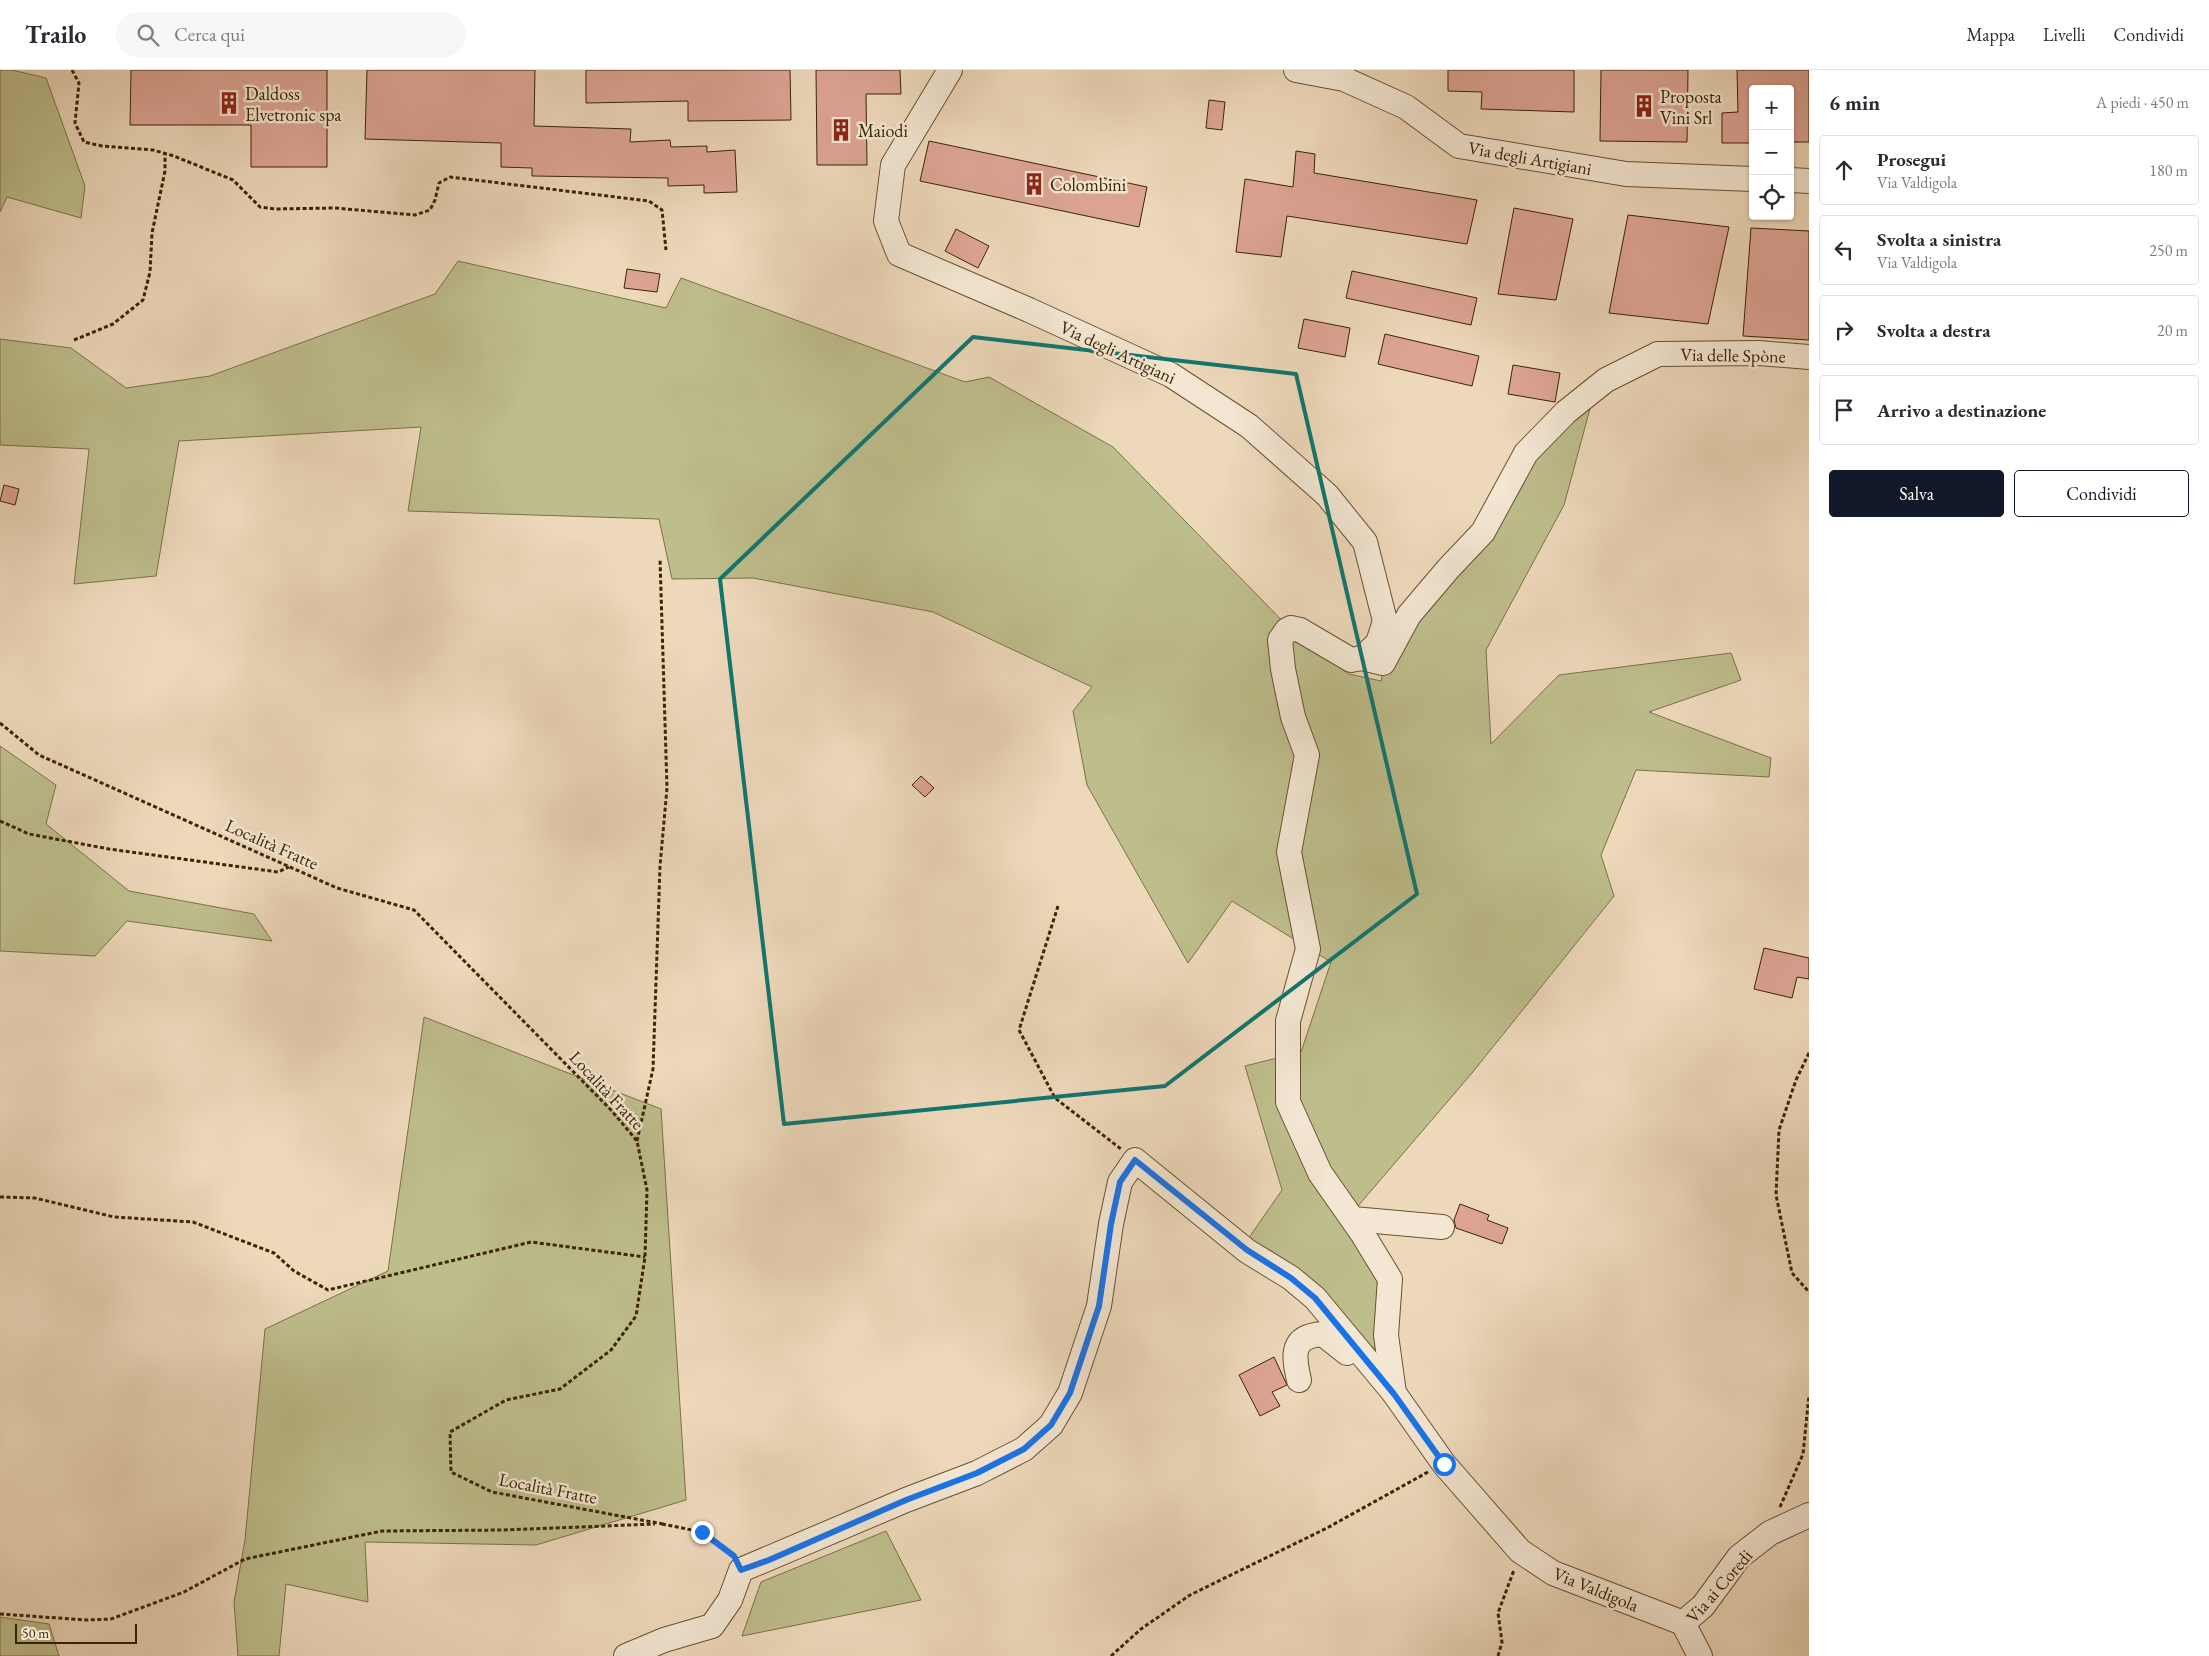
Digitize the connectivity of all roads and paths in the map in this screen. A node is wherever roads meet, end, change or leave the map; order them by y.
1 (72, 70) edge
2 (950, 70) edge
3 (1296, 70) edge
4 (165, 154) junction
5 (1749, 179) edge
6 (1794, 180) edge
7 (1809, 181) edge
8 (666, 250) dead end
9 (74, 340) dead end
10 (1809, 357) edge
11 (660, 560) dead end
12 (1362, 658) junction
13 (0, 723) edge
14 (0, 821) edge
15 (289, 867) junction
16 (1058, 906) dead end
17 (1809, 1053) edge
18 (637, 1142) junction
19 (1135, 1160) junction
20 (0, 1198) edge
21 (1352, 1219) junction
22 (1442, 1228) dead end
23 (645, 1257) junction
24 (1809, 1292) edge
25 (1299, 1380) dead end
26 (1394, 1394) junction
27 (1809, 1395) edge
28 (1444, 1464) junction
29 (1809, 1515) edge
30 (663, 1524) junction
31 (1770, 1533) junction
32 (1520, 1551) junction
33 (741, 1570) junction
34 (0, 1614) edge
35 (1683, 1623) junction
36 (626, 1656) edge
37 (1110, 1656) edge
38 (1498, 1656) edge
39 (1700, 1656) edge

1 - 4 path
2 - 12 street, Via degli Artigiani
3 - 5 street, Via degli Artigiani
4 - 8 path
4 - 9 path
6 - 7 street
10 - 12 street, Via delle Spòne
11 - 18 path
12 - 21 street
13 - 15 path, Località Fratte
14 - 15 path
15 - 18 path, Località Fratte
16 - 19 path
17 - 24 path
18 - 23 path, Località Fratte
19 - 26 street, Via Valdigola
19 - 33 street
20 - 23 path
21 - 22 street
21 - 26 street
23 - 30 path, Località Fratte
25 - 26 street
26 - 28 street, Via Valdigola
27 - 31 path
28 - 32 street, Via Valdigola
28 - 37 path
29 - 31 street, Via ai Coredi
30 - 33 path
30 - 34 path
31 - 35 street, Via ai Coredi
32 - 35 street, Via Valdigola
32 - 38 path
33 - 36 street
35 - 39 street, Via ai Coredi

